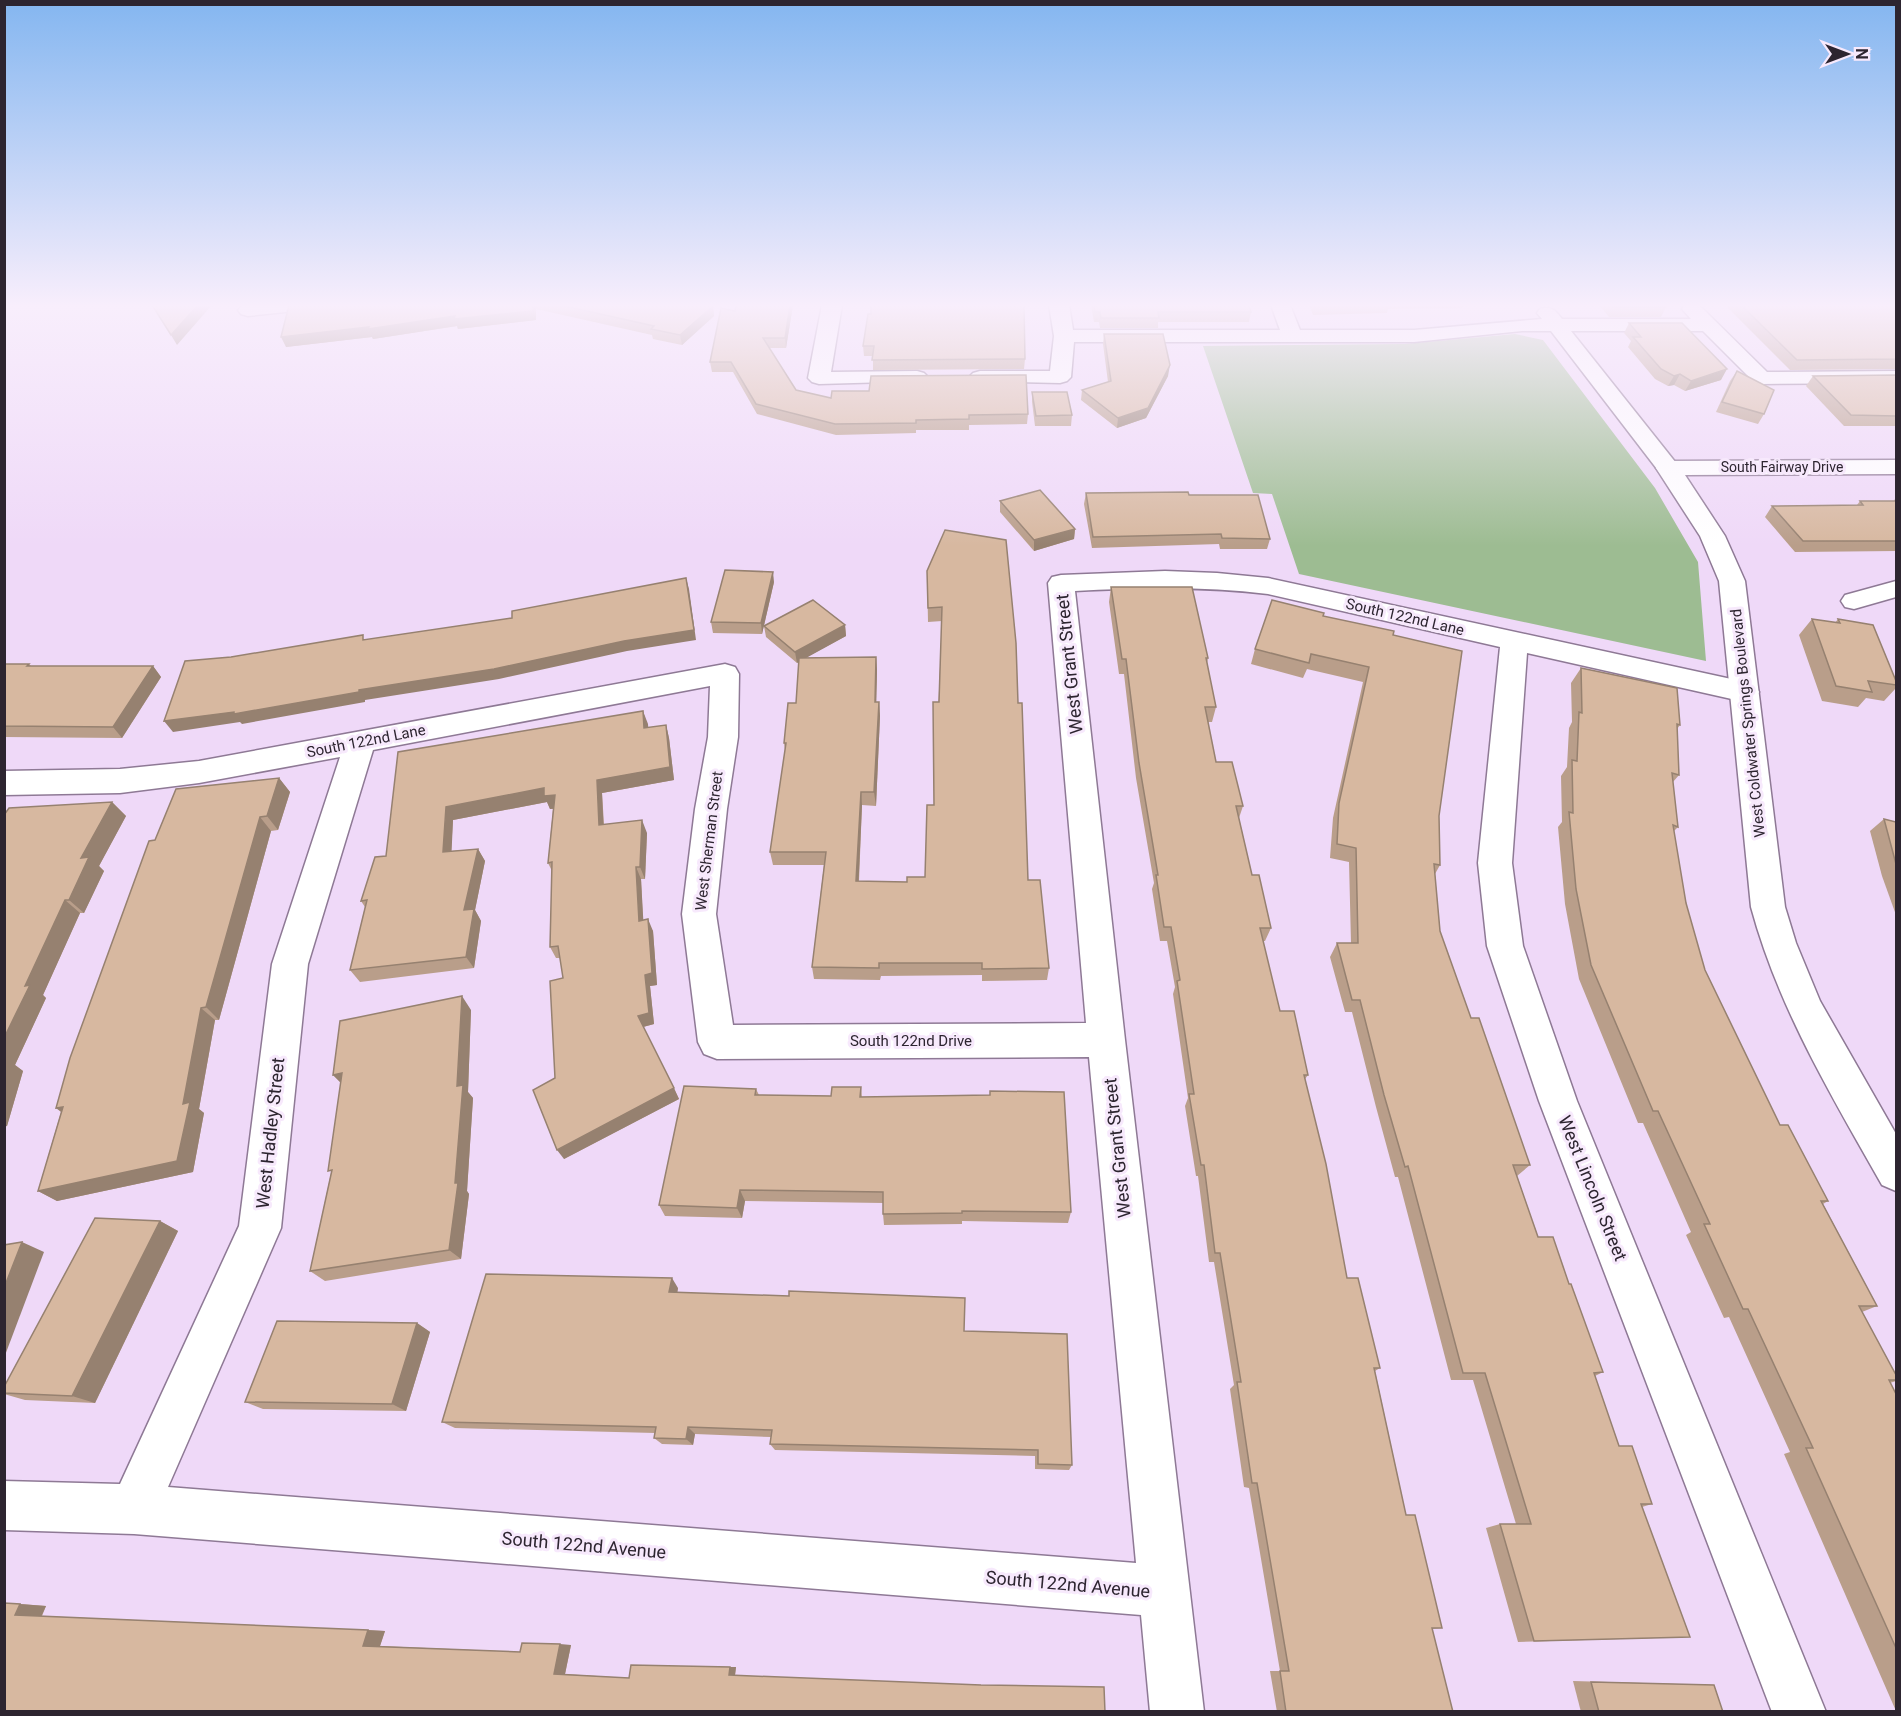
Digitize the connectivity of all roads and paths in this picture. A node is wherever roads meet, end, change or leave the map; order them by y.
1 (1604, 385) edge
2 (1896, 467) edge
3 (1668, 468) junction
4 (1061, 583) joint
5 (1896, 589) edge
6 (1854, 601) dead end
7 (1514, 642) junction
8 (725, 674) joint
9 (1745, 692) junction
10 (360, 743) junction
11 (4, 783) edge
12 (1106, 1040) junction
13 (717, 1042) joint
14 (1896, 1171) edge
15 (4, 1505) edge
16 (134, 1509) junction
17 (1163, 1592) junction
18 (1177, 1712) edge
19 (1799, 1712) edge

1 - 3 street, West Coldwater Springs Boulevard
2 - 3 street, South Fairway Drive
3 - 9 street, West Coldwater Springs Boulevard
4 - 7 street, South 122nd Lane
4 - 12 street, West Grant Street
5 - 6 street
7 - 9 street, South 122nd Lane
7 - 19 street, West Lincoln Street
8 - 10 street, South 122nd Lane
8 - 13 street, West Sherman Street
9 - 14 street, West Coldwater Springs Boulevard
10 - 11 street, South 122nd Lane
10 - 16 street, West Hadley Street
12 - 13 street, South 122nd Drive
12 - 17 street, West Grant Street
15 - 16 street, South 122nd Avenue
16 - 17 street, South 122nd Avenue
17 - 18 street, West Grant Street

